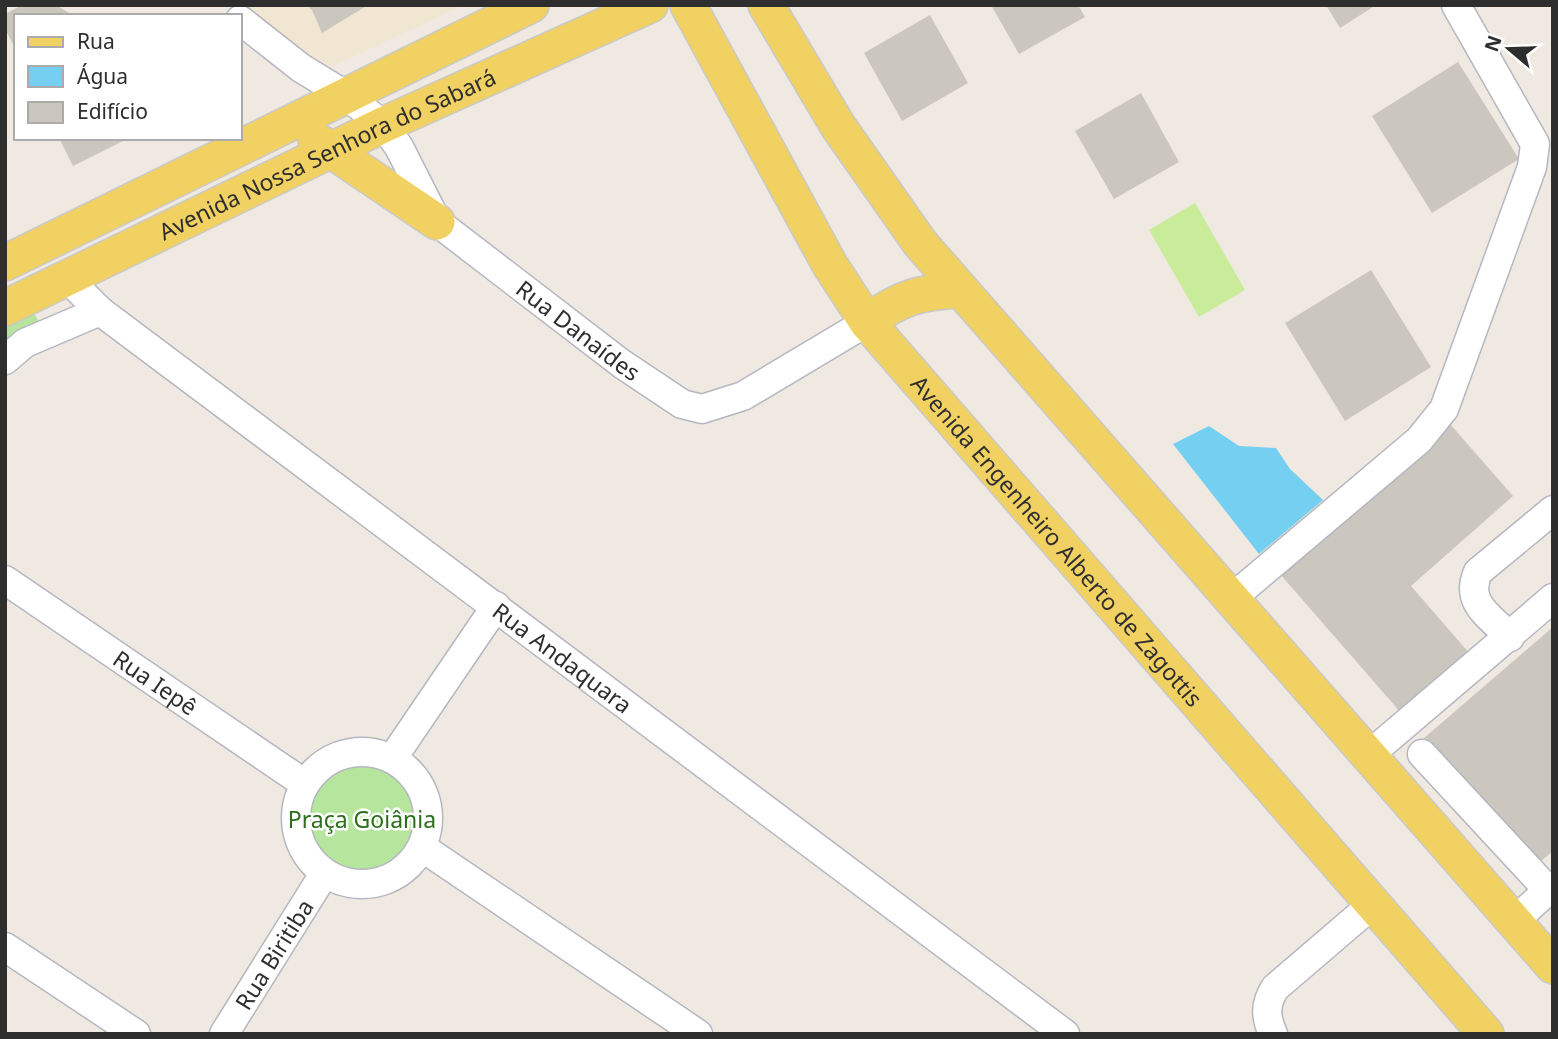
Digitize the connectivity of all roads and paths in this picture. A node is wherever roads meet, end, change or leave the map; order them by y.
1 (531, 5) edge
2 (650, 5) edge
3 (688, 5) edge
4 (766, 5) edge
5 (1456, 5) edge
6 (242, 22) edge
7 (347, 96) junction
8 (291, 122) junction
9 (383, 125) junction
10 (331, 150) junction
11 (437, 222) junction
12 (5, 263) edge
13 (66, 277) junction
14 (960, 290) junction
15 (5, 309) edge
16 (100, 311) junction
17 (867, 322) junction
18 (5, 360) edge
19 (1553, 510) edge
20 (5, 580) edge
21 (1232, 598) junction
22 (1553, 598) edge
23 (496, 606) junction
24 (1510, 637) junction
25 (1422, 754) dead end
26 (1369, 755) junction
27 (392, 759) junction
28 (305, 784) junction
29 (423, 848) junction
30 (324, 874) junction
31 (1550, 888) edge
32 (1373, 904) junction
33 (1514, 921) junction
34 (5, 947) edge
35 (1553, 966) edge
36 (136, 1034) edge
37 (225, 1034) edge
38 (698, 1034) edge
39 (1065, 1034) edge
40 (1273, 1034) edge
41 (1486, 1034) edge

1 - 7 main road, Avenida Nossa Senhora do Sabará
2 - 9 main road, Avenida Nossa Senhora do Sabará
3 - 17 main road, Avenida Engenheiro Alberto de Zagottis
4 - 14 main road
5 - 21 street
6 - 7 street, Rua Danaídes
7 - 8 main road, Avenida Nossa Senhora do Sabará
7 - 9 street, Rua Danaídes
8 - 10 main road
8 - 12 main road, Avenida Nossa Senhora do Sabará
9 - 10 main road, Avenida Nossa Senhora do Sabará
9 - 11 street, Rua Danaídes
10 - 11 main road
10 - 13 main road, Avenida Nossa Senhora do Sabará
11 - 17 street, Rua Danaídes
13 - 15 main road, Avenida Nossa Senhora do Sabará
13 - 16 street, Rua Andaquara
14 - 17 main road
14 - 21 main road
16 - 18 street
16 - 23 street, Rua Andaquara
17 - 32 main road, Avenida Engenheiro Alberto de Zagottis
19 - 24 street
20 - 28 street, Rua Iepê
21 - 26 main road
22 - 24 street
23 - 27 street
23 - 39 street, Rua Andaquara
24 - 26 street
25 - 31 street
26 - 33 main road
27 - 28 street
27 - 29 street
28 - 30 street
29 - 30 street
29 - 38 street
30 - 37 street, Rua Biritiba
31 - 33 street
32 - 40 street
32 - 41 main road, Avenida Engenheiro Alberto de Zagottis
33 - 35 main road
34 - 36 street

